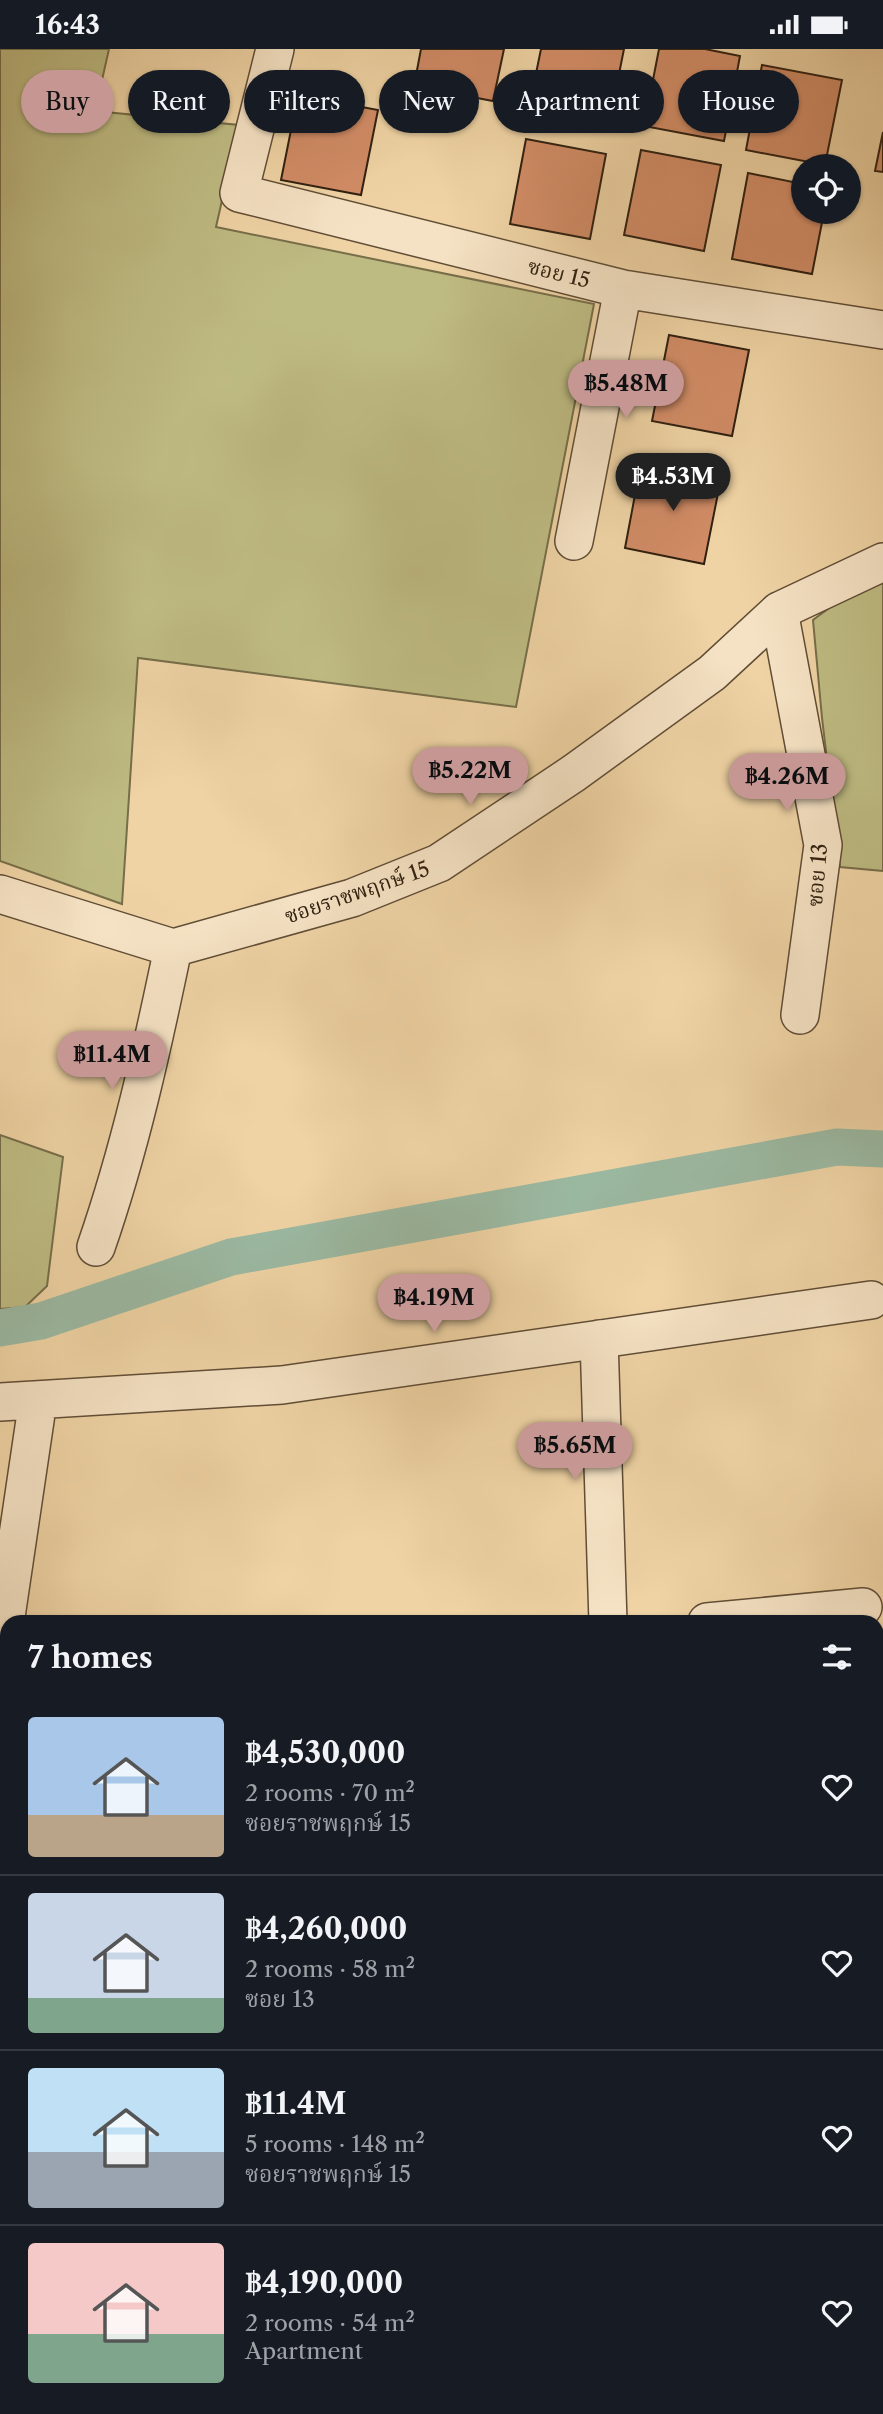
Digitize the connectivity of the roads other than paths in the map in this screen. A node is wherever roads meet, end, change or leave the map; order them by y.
1 (275, 49) edge
2 (622, 289) junction
3 (883, 330) edge
4 (574, 541) dead end
5 (883, 562) edge
6 (779, 611) junction
7 (0, 894) edge
8 (173, 948) junction
9 (800, 1015) dead end
10 (96, 1247) dead end
11 (871, 1300) dead end
12 (599, 1339) junction
13 (38, 1400) junction
14 (0, 1402) edge
15 (863, 1607) dead end
16 (6, 1615) edge
17 (608, 1615) edge
18 (780, 1615) edge

1 - 2 street, ซอย 15
2 - 3 street, ซอย 15
2 - 4 street
5 - 6 street, ซอยราชพฤกษ์ 15
6 - 8 street, ซอยราชพฤกษ์ 15
6 - 9 street, ซอย 13
7 - 8 street
8 - 10 street
11 - 12 street
12 - 13 street
12 - 17 street
13 - 14 street
13 - 16 street
15 - 18 street

